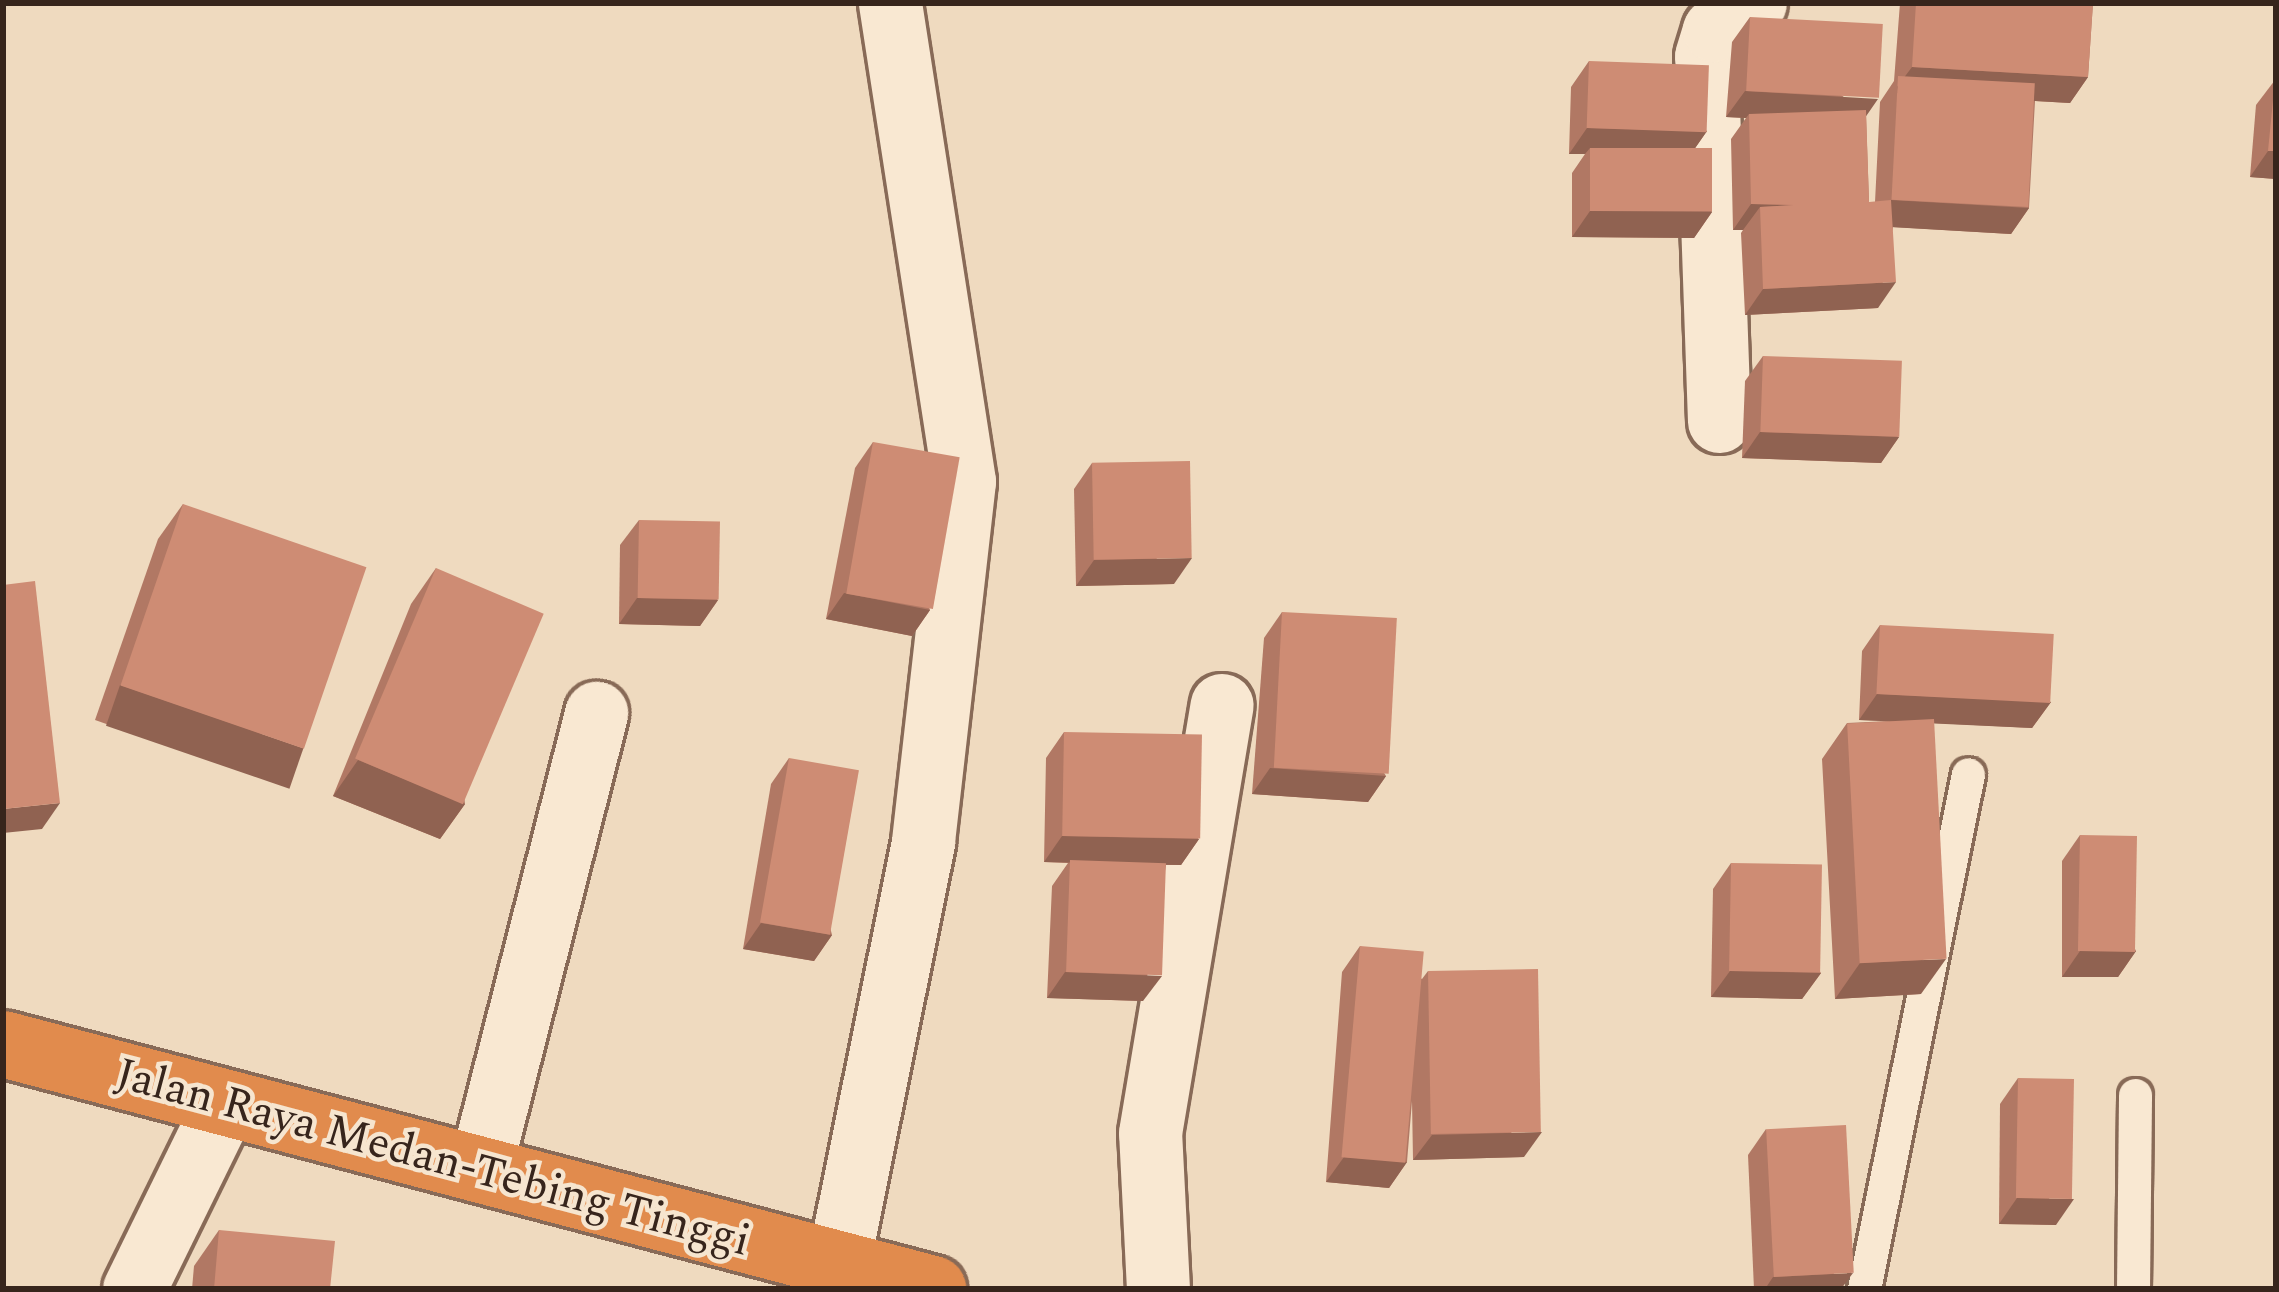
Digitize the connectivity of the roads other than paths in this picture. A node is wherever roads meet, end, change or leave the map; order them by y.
1 (890, 3) edge
2 (1755, 3) edge
3 (1719, 421) dead end
4 (1222, 705) dead end
5 (596, 713) dead end
6 (1968, 774) dead end
7 (3, 1044) edge
8 (2135, 1095) dead end
9 (225, 1102) junction
10 (480, 1169) junction
11 (834, 1277) edge
12 (134, 1289) edge
13 (933, 1289) edge
14 (1158, 1289) edge
15 (1864, 1289) edge
16 (2133, 1289) edge

1 - 11 street
2 - 3 street
4 - 14 street
5 - 10 street
6 - 15 lane
7 - 9 highway, Jalan Raya Medan-Tebing Tinggi
8 - 16 lane
9 - 10 highway, Jalan Raya Medan-Tebing Tinggi
9 - 12 street
10 - 11 highway, Jalan Raya Medan-Tebing Tinggi
11 - 13 highway, Jalan Raya Medan-Tebing Tinggi

